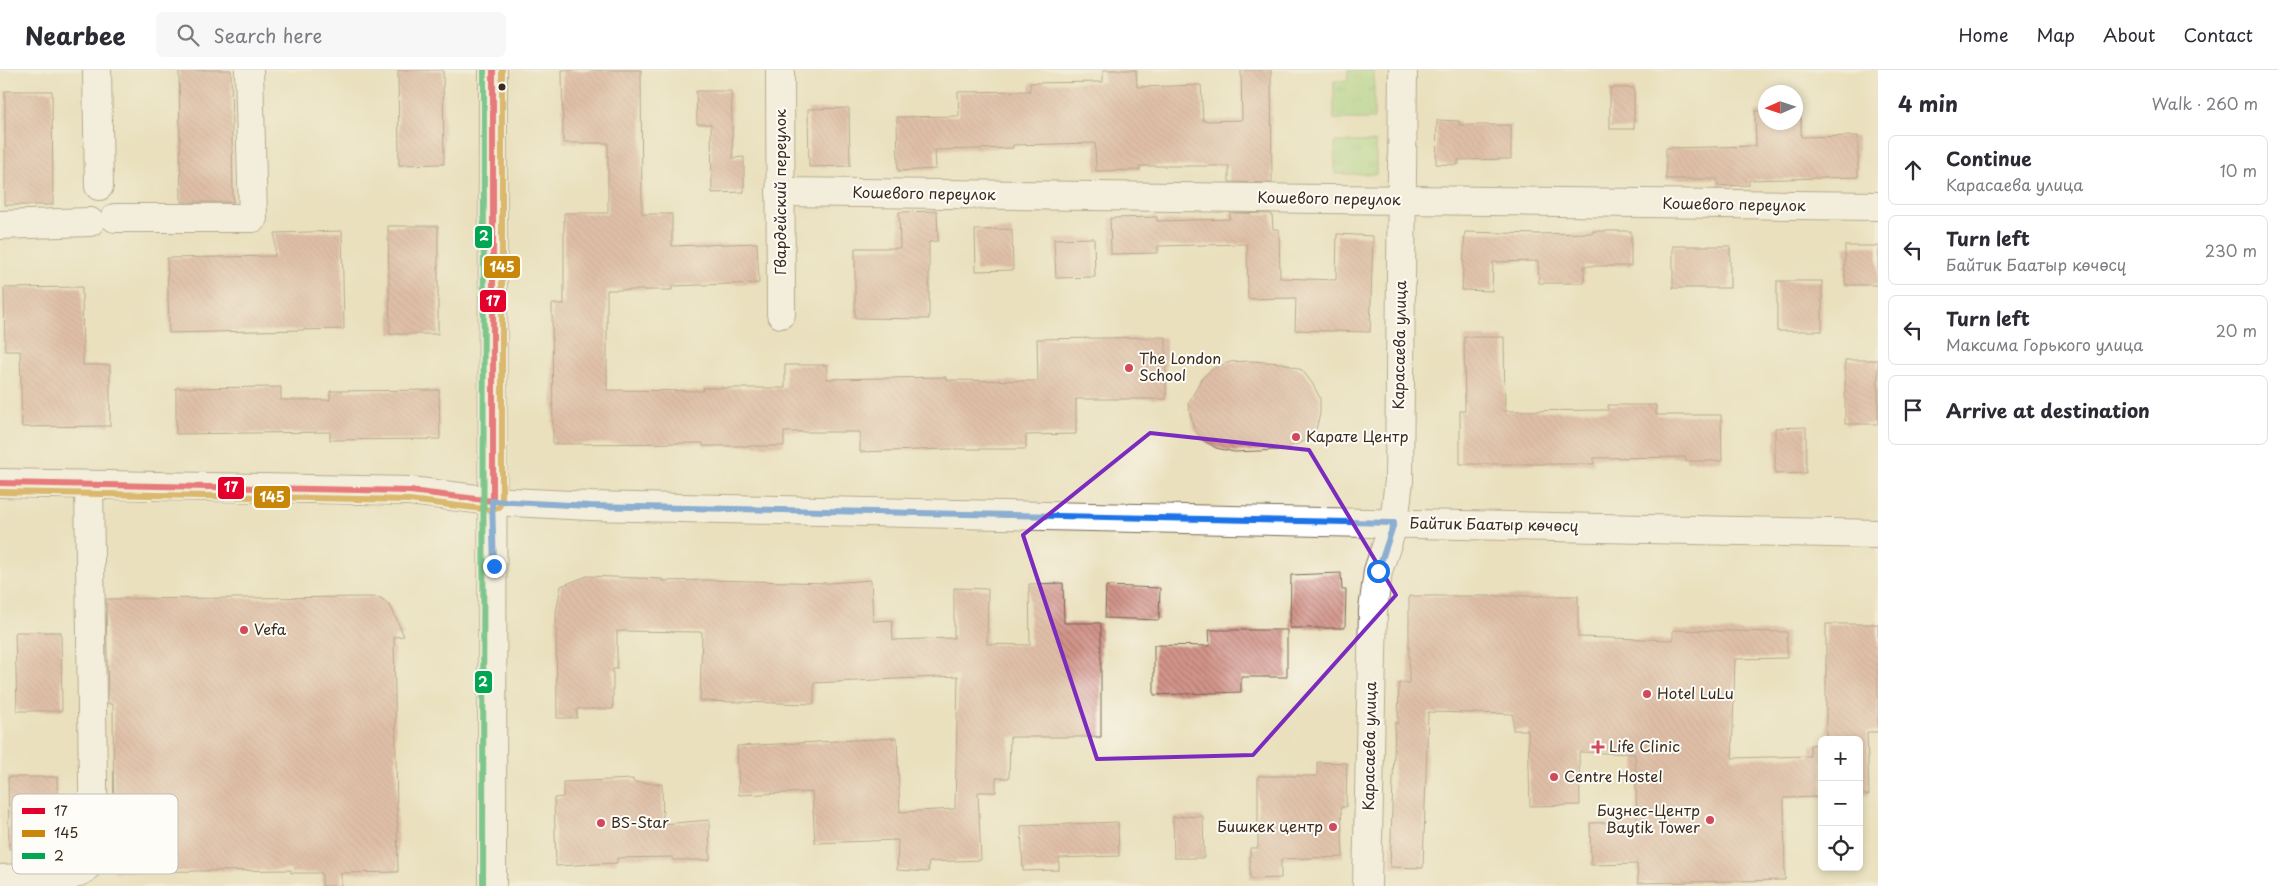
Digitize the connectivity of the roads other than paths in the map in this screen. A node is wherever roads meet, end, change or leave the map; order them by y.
1 (97, 70) edge
2 (250, 70) edge
3 (493, 70) edge
4 (780, 70) edge
5 (1403, 70) edge
6 (99, 186) dead end
7 (780, 192) junction
8 (1402, 200) junction
9 (1878, 206) edge
10 (0, 225) edge
11 (781, 314) dead end
12 (0, 483) edge
13 (89, 485) junction
14 (492, 501) junction
15 (1394, 523) junction
16 (1878, 534) edge
17 (93, 794) edge
18 (74, 874) edge
19 (0, 879) edge
20 (492, 886) edge
21 (1367, 886) edge

1 - 6 main road
2 - 10 main road
3 - 14 main road
4 - 7 main road, Гвардейский переулок
5 - 8 main road, Карасаева улица
7 - 8 main road, Кошевого переулок
7 - 11 main road, Гвардейский переулок
8 - 9 main road, Кошевого переулок
8 - 15 main road, Карасаева улица
12 - 13 main road, Байтик Баатыр көчөсү
13 - 14 main road, Байтик Баатыр көчөсү
13 - 17 main road
14 - 15 main road, Байтик Баатыр көчөсү
14 - 20 main road
15 - 16 main road, Байтик Баатыр көчөсү
15 - 21 main road, Карасаева улица
18 - 19 main road

